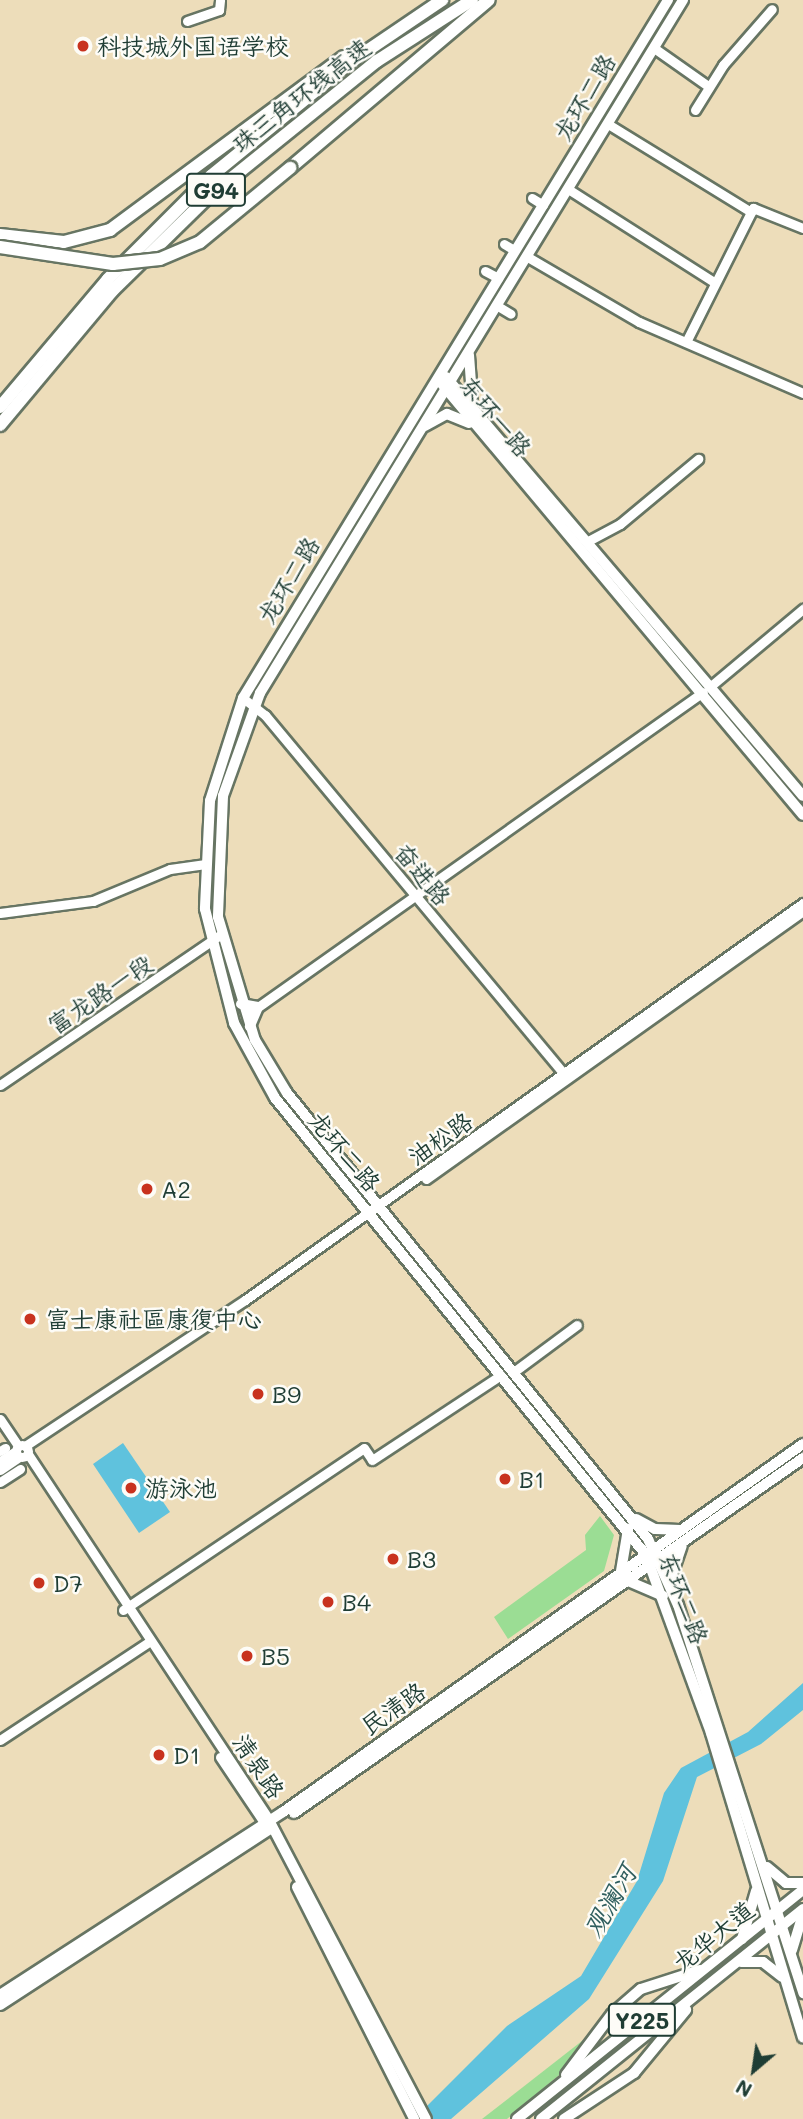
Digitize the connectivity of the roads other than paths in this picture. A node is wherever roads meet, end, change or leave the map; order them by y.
1 (220, 0) edge
2 (439, 0) edge
3 (472, 0) edge
4 (489, 0) edge
5 (668, 0) edge
6 (682, 0) edge
7 (772, 9) dead end
8 (187, 22) dead end
9 (654, 48) junction
10 (709, 86) junction
11 (695, 110) dead end
12 (608, 124) junction
13 (568, 188) junction
14 (532, 198) dead end
15 (542, 205) junction
16 (751, 212) junction
17 (803, 228) edge
18 (0, 235) edge
19 (504, 244) dead end
20 (0, 247) edge
21 (514, 250) junction
22 (526, 256) junction
23 (485, 271) dead end
24 (498, 278) junction
25 (714, 282) junction
26 (496, 304) junction
27 (511, 314) dead end
28 (686, 342) junction
29 (473, 343) junction
30 (437, 376) junction
31 (451, 378) junction
32 (445, 388) junction
33 (803, 393) edge
34 (0, 407) edge
35 (478, 410) junction
36 (0, 425) edge
37 (482, 432) junction
38 (416, 436) junction
39 (698, 459) dead end
40 (590, 540) junction
41 (803, 609) edge
42 (707, 689) junction
43 (243, 698) junction
44 (254, 705) junction
45 (803, 796) edge
46 (803, 815) edge
47 (204, 864) junction
48 (416, 897) junction
49 (803, 903) edge
50 (803, 911) edge
51 (0, 912) edge
52 (221, 934) junction
53 (210, 942) junction
54 (241, 1004) junction
55 (258, 1007) junction
56 (250, 1027) junction
57 (567, 1077) junction
58 (0, 1085) edge
59 (381, 1207) junction
60 (371, 1214) junction
61 (577, 1325) dead end
62 (515, 1371) junction
63 (501, 1375) junction
64 (0, 1419) edge
65 (803, 1444) edge
66 (23, 1452) junction
67 (803, 1458) edge
68 (0, 1461) edge
69 (20, 1469) dead end
70 (0, 1470) edge
71 (0, 1482) edge
72 (632, 1515) junction
73 (627, 1526) junction
74 (685, 1535) junction
75 (652, 1558) junction
76 (624, 1577) junction
77 (669, 1583) junction
78 (666, 1599) junction
79 (125, 1609) junction
80 (148, 1643) junction
81 (714, 1732) junction
82 (0, 1740) edge
83 (725, 1767) junction
84 (269, 1826) junction
85 (764, 1863) junction
86 (803, 1883) edge
87 (756, 1888) junction
88 (803, 1890) edge
89 (778, 1911) junction
90 (803, 1911) edge
91 (767, 1920) junction
92 (782, 1927) junction
93 (772, 1936) junction
94 (738, 1943) junction
95 (791, 1957) junction
96 (738, 1963) junction
97 (708, 1967) junction
98 (784, 1980) junction
99 (803, 1993) edge
100 (0, 1995) edge
101 (698, 1995) junction
102 (0, 2006) edge
103 (803, 2036) edge
104 (559, 2086) junction
105 (411, 2102) junction
106 (580, 2114) edge
107 (414, 2119) edge
108 (426, 2119) edge
109 (517, 2119) edge
110 (541, 2119) edge
111 (564, 2119) edge

1 - 8 street
2 - 18 highway
2 - 34 highway, 珠三角环线高速 / G94
3 - 36 highway, 珠三角环线高速 / G94
4 - 20 highway, bridge
5 - 15 main road, 龙环二路
6 - 9 main road, 龙环二路
7 - 10 street
9 - 10 street
9 - 12 main road, 龙环二路
10 - 11 street
12 - 13 main road, 龙环二路
12 - 16 street
13 - 22 main road, 龙环二路
13 - 25 street
14 - 15 street
15 - 21 main road, 龙环二路
16 - 17 street
16 - 25 street
19 - 21 street
21 - 24 main road, 龙环二路
22 - 26 main road, 龙环二路
22 - 28 street
23 - 24 street
24 - 30 main road, 龙环二路
25 - 28 street
26 - 27 street
26 - 29 main road, 龙环二路
28 - 33 street
29 - 31 main road, 龙环二路
29 - 35 main road
30 - 31 main road, 东环一路
30 - 32 main road, 东环一路
30 - 43 main road, 龙环二路
31 - 32 main road, 龙环二路
31 - 35 main road, 东环一路
32 - 37 main road, 东环一路
32 - 38 main road, 龙环二路
35 - 40 main road, 东环一路
37 - 38 main road
37 - 42 main road, 东环一路
38 - 44 main road, 龙环二路
39 - 40 street
40 - 42 main road, 东环一路
41 - 42 street
42 - 45 main road, 东环一路
42 - 46 main road, 东环一路
42 - 48 street
43 - 44 street, 奋进路
43 - 47 main road, 龙环二路
44 - 48 street, 奋进路
44 - 52 main road, 龙环二路
47 - 51 street
47 - 53 main road, 龙环二路
48 - 55 street
48 - 57 street, 奋进路
49 - 57 street, 油松路
50 - 57 street, 油松路
52 - 53 street, 富龙路一段
52 - 54 main road, 龙环二路
53 - 58 street, 富龙路一段
53 - 60 main road, 龙环二路
54 - 55 main road
54 - 56 main road, 龙环二路
55 - 56 main road
56 - 59 main road, 龙环二路
57 - 59 street, 油松路
59 - 60 street, 油松路
59 - 62 main road, 东环二路
60 - 63 main road, 东环二路
60 - 66 street, 油松路
61 - 62 street
62 - 72 main road, 东环二路
63 - 73 main road, 东环二路
63 - 79 street
64 - 66 street, 清泉路
65 - 74 main road, 民清路
66 - 68 street
66 - 70 street
66 - 79 street, 清泉路
67 - 74 main road, 民清路
69 - 71 street
72 - 74 main road
72 - 75 main road, 东环二路
73 - 75 main road, 东环二路
73 - 76 main road
74 - 75 main road, 民清路
74 - 77 main road
75 - 76 main road, 民清路
75 - 77 main road, 东环二路
75 - 78 main road, 东环二路
76 - 78 main road
76 - 84 main road, 民清路
77 - 81 main road, 东环二路
78 - 81 main road, 东环二路
79 - 80 street, 清泉路
80 - 82 street
80 - 84 street, 清泉路
81 - 83 main road, 东环二路
83 - 85 main road, 东环二路
83 - 87 main road, 东环二路
84 - 100 main road, 民清路
84 - 102 main road, 民清路
84 - 105 main road, 清泉路
85 - 86 main road
85 - 89 main road, 东环二路
87 - 91 main road, 东环二路
87 - 94 main road
88 - 89 main road, 龙华大道
89 - 91 main road, 龙华大道 / Y225
89 - 92 main road, 东环二路
90 - 92 main road, 龙华大道
90 - 95 main road
91 - 93 main road, 东环二路
91 - 94 main road, 龙华大道 / Y225
92 - 93 main road, 龙华大道 / Y225
92 - 95 main road, 东环二路
93 - 96 main road, 龙华大道 / Y225
93 - 98 main road, 东环二路
94 - 97 main road, 龙华大道 / Y225
95 - 99 main road, 东环二路
96 - 98 main road
96 - 101 main road, 龙华大道 / Y225
97 - 104 main road, 龙华大道 / Y225
97 - 104 main road
98 - 103 main road, 东环二路
101 - 106 main road
101 - 110 main road, 龙华大道 / Y225
104 - 109 main road, 龙华大道 / Y225
105 - 107 main road, 清泉路
105 - 108 main road, 清泉路
106 - 111 main road

